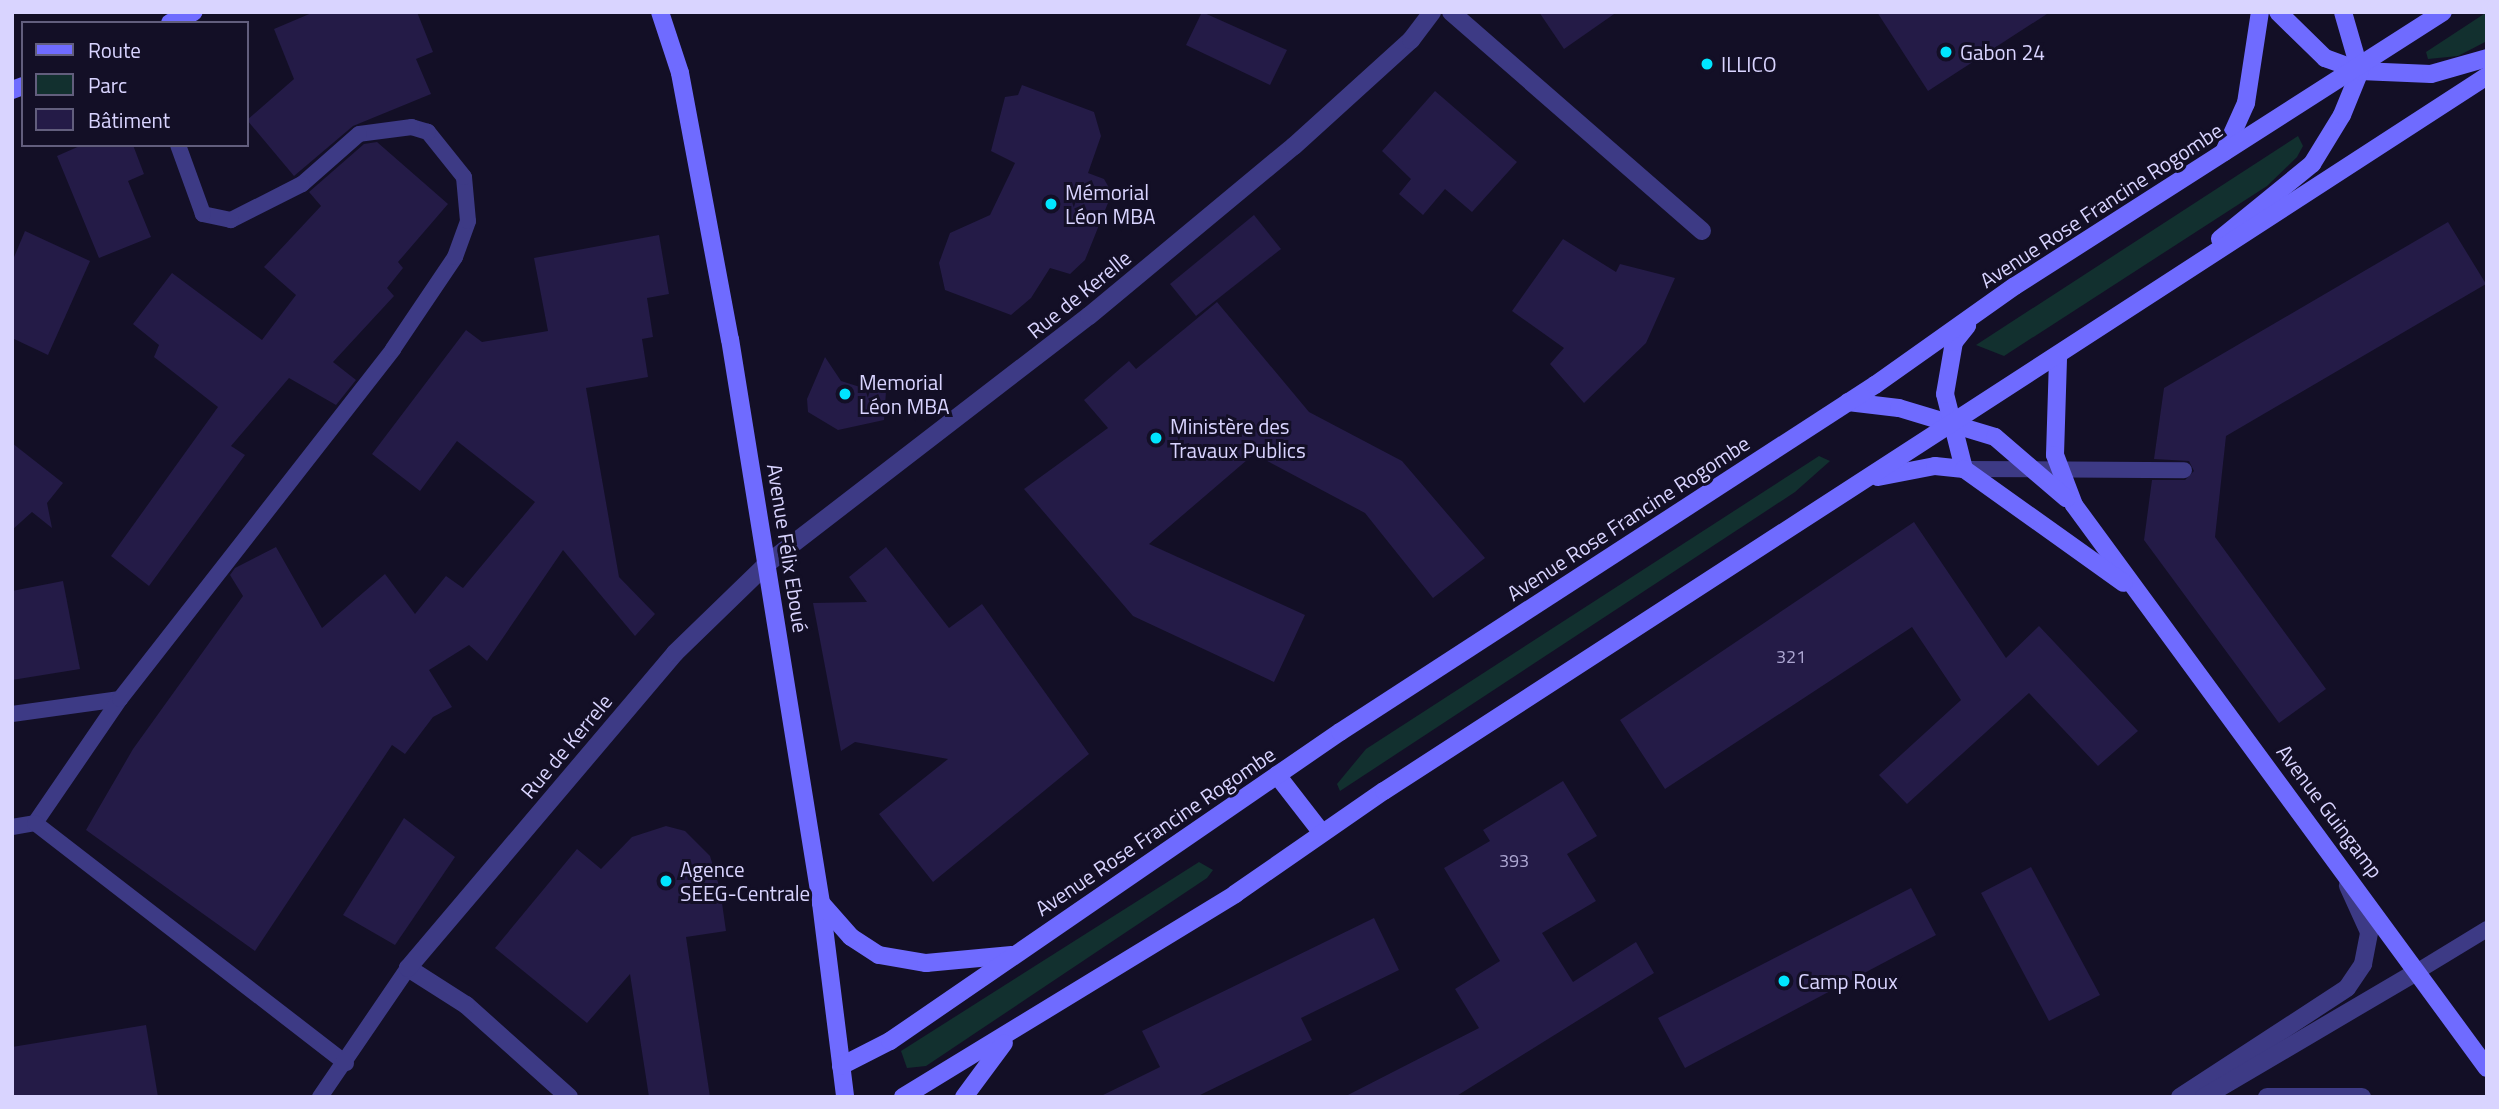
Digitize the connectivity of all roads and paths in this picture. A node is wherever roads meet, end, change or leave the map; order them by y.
1 (194, 12) edge
2 (660, 12) edge
3 (1432, 12) edge
4 (1451, 12) edge
5 (2260, 12) edge
6 (2277, 12) edge
7 (2343, 12) edge
8 (2443, 12) edge
9 (174, 21) edge
10 (2487, 58) edge
11 (2360, 71) junction
12 (2487, 76) edge
13 (179, 147) edge
14 (2224, 152) junction
15 (1702, 231) dead end
16 (1979, 311) junction
17 (2123, 316) junction
18 (2058, 359) junction
19 (1848, 402) junction
20 (1952, 425) junction
21 (2058, 466) junction
22 (2036, 467) junction
23 (1964, 468) junction
24 (2184, 470) dead end
25 (1861, 482) junction
26 (2074, 505) junction
27 (768, 563) junction
28 (2129, 587) junction
29 (120, 699) junction
30 (12, 714) edge
31 (1277, 775) junction
32 (35, 823) junction
33 (12, 827) edge
34 (1322, 833) junction
35 (2334, 854) junction
36 (821, 903) junction
37 (2487, 929) edge
38 (1015, 955) junction
39 (408, 968) junction
40 (2418, 971) junction
41 (1007, 1039) junction
42 (346, 1063) junction
43 (841, 1066) junction
44 (2487, 1068) edge
45 (320, 1097) edge
46 (569, 1097) edge
47 (845, 1097) edge
48 (903, 1097) edge
49 (964, 1097) edge
50 (2180, 1097) edge
51 (2204, 1097) edge
52 (2267, 1097) edge
53 (2362, 1097) edge

1 - 9 main road
2 - 27 main road, Avenue Félix Eboué
3 - 27 street, Rue de Kerelle
4 - 15 street
5 - 14 main road
6 - 11 main road
7 - 11 main road
8 - 11 main road, Avenue Rose Francine Rogombe
10 - 11 main road
11 - 14 main road, Avenue Rose Francine Rogombe
11 - 17 main road
12 - 17 main road
13 - 29 lane
14 - 16 main road, Avenue Rose Francine Rogombe
16 - 19 main road, Avenue Rose Francine Rogombe
16 - 20 main road
17 - 18 main road
18 - 20 main road
18 - 21 main road
19 - 20 main road
19 - 31 main road, Avenue Rose Francine Rogombe
20 - 22 main road
20 - 23 main road
20 - 25 main road
21 - 22 lane
21 - 24 lane
21 - 26 main road
22 - 23 lane
22 - 26 main road
23 - 25 main road
23 - 28 main road
25 - 34 main road
26 - 28 main road
27 - 36 main road, Avenue Félix Eboué
27 - 39 street, Rue de Kerrele
28 - 35 main road, Avenue Guingamp
29 - 30 lane
29 - 32 lane
31 - 34 main road
31 - 38 main road, Avenue Rose Francine Rogombe
32 - 33 lane
32 - 42 lane
34 - 41 main road
35 - 40 main road, Avenue Guingamp
35 - 50 street
36 - 38 main road
36 - 43 main road, Avenue Félix Eboué
37 - 40 lane
38 - 43 main road, Avenue Rose Francine Rogombe
39 - 42 lane
39 - 46 street
40 - 44 main road, Avenue Guingamp
40 - 51 street
41 - 48 main road
41 - 49 main road
42 - 45 lane
43 - 47 main road, Avenue Félix Eboué
52 - 53 street

